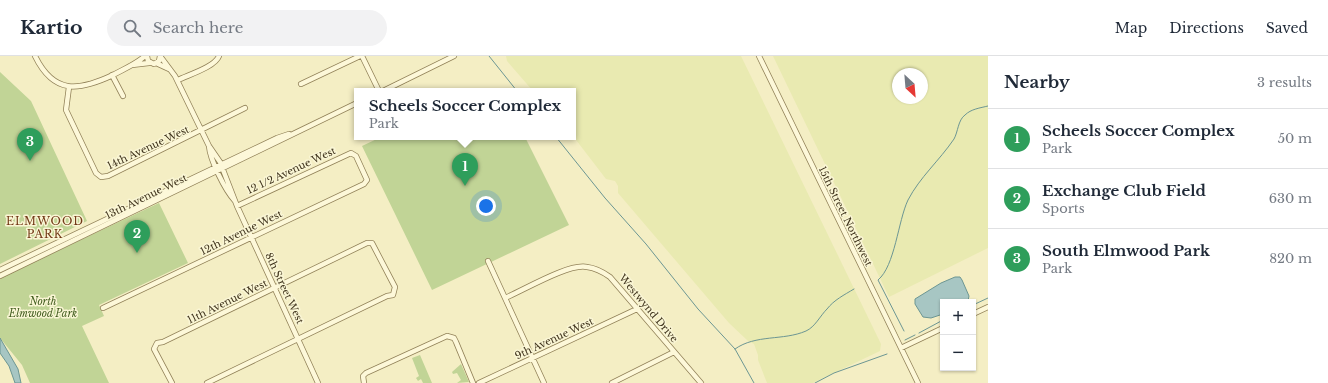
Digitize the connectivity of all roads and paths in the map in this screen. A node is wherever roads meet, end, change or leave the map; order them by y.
1 (35, 56) edge
2 (146, 56) edge
3 (160, 56) edge
4 (219, 56) edge
5 (361, 56) edge
6 (454, 56) edge
7 (759, 56) edge
8 (149, 63) junction
9 (156, 63) junction
10 (131, 66) junction
11 (169, 69) junction
12 (112, 75) junction
13 (178, 80) junction
14 (301, 84) dead end
15 (69, 87) junction
16 (377, 88) edge
17 (389, 88) edge
18 (123, 96) dead end
19 (354, 104) edge
20 (245, 108) dead end
21 (202, 131) junction
22 (353, 154) joint
23 (220, 168) junction
24 (236, 203) junction
25 (251, 237) junction
26 (488, 261) dead end
27 (0, 270) edge
28 (0, 276) edge
29 (275, 288) junction
30 (505, 298) junction
31 (988, 307) edge
32 (103, 308) dead end
33 (637, 309) junction
34 (976, 313) edge
35 (940, 329) edge
36 (298, 339) junction
37 (901, 348) junction
38 (674, 352) junction
39 (533, 358) junction
40 (172, 383) edge
41 (207, 383) edge
42 (318, 383) edge
43 (364, 383) edge
44 (473, 383) edge
45 (479, 383) edge
46 (544, 383) edge
47 (612, 383) edge
48 (700, 383) edge
49 (918, 383) edge

1 - 15 street
2 - 8 street
2 - 10 street
3 - 9 street
3 - 11 street, 8th Street West
4 - 13 street
5 - 14 street
5 - 16 street
6 - 17 street
7 - 37 street, 15th Street Northwest
8 - 9 street
8 - 10 street
9 - 11 street, 8th Street West
10 - 12 street
11 - 13 street, 8th Street West
12 - 15 street
12 - 18 street
13 - 21 street, 8th Street West
15 - 21 street, 14th Avenue West
19 - 23 street, 13th Avenue West
20 - 21 street, 14th Avenue West
21 - 23 street, 8th Street West
22 - 24 street, 12 1/2 Avenue West
22 - 25 street, 12th Avenue West
23 - 24 street, 8th Street West
23 - 27 street, 13th Avenue West
23 - 28 street, 13th Avenue West
24 - 25 street, 8th Street West
25 - 29 street, 8th Street West
25 - 32 street, 12th Avenue West
26 - 30 street
29 - 36 street, 8th Street West
29 - 36 street, 11th Avenue West
29 - 40 street, 11th Avenue West
30 - 33 street, Westwynd Drive
30 - 39 street
31 - 34 street
33 - 38 street, Westwynd Drive
33 - 39 street, 9th Avenue West
35 - 37 street
36 - 41 street
36 - 42 street, 8th Street West
37 - 49 street, 15th Street Northwest
38 - 47 street
38 - 48 street, Westwynd Drive
39 - 45 street, 9th Avenue West
39 - 46 street
43 - 44 street

